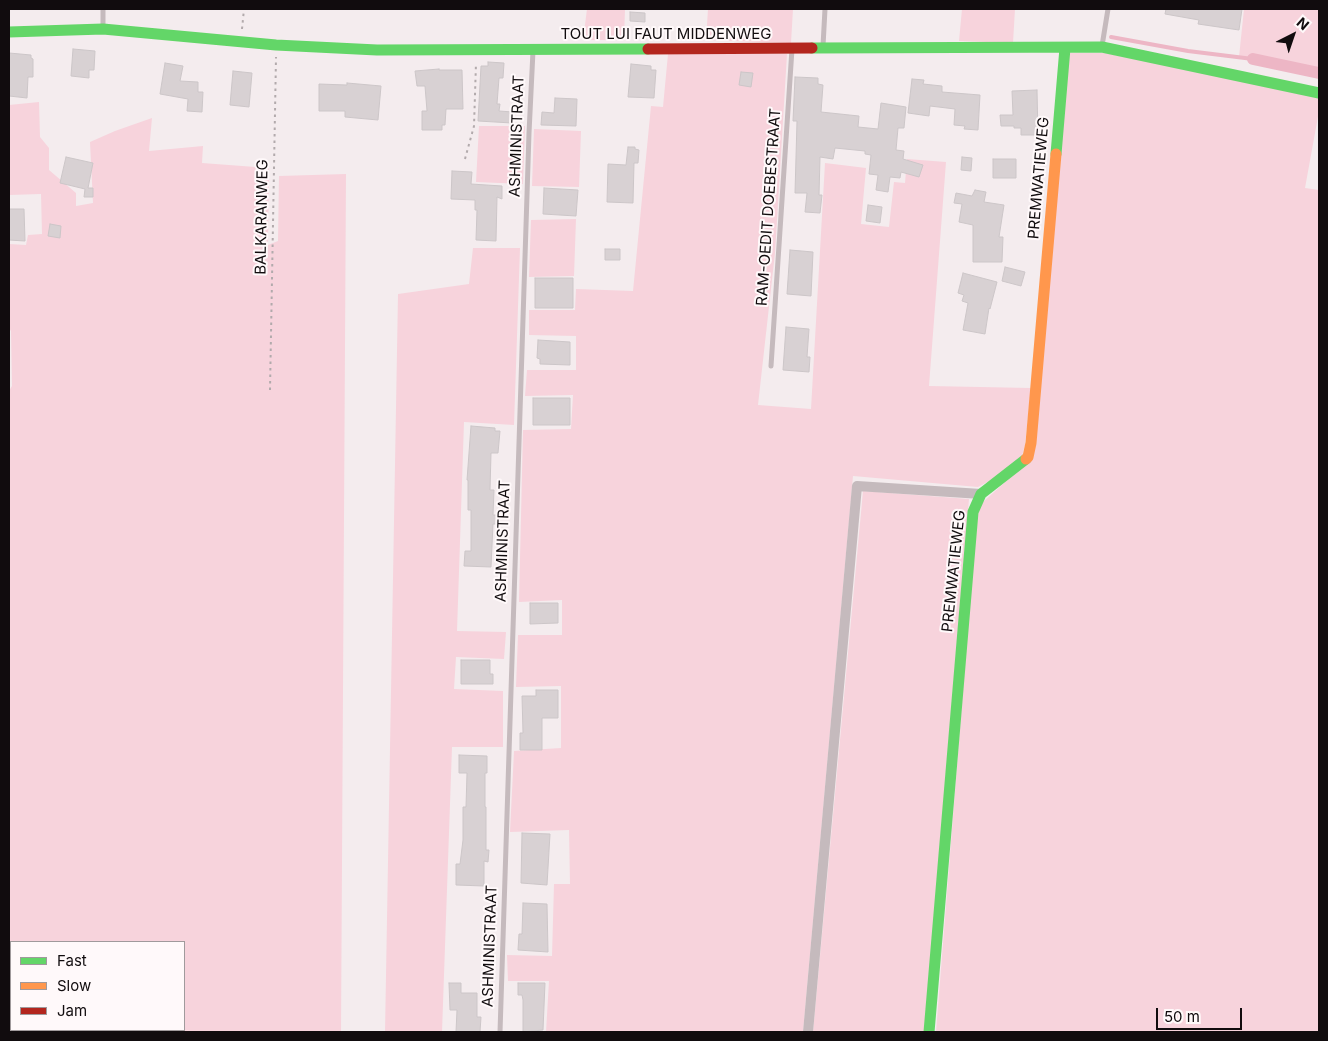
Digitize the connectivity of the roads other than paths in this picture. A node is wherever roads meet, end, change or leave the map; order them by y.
1 (103, 9) edge
2 (825, 9) edge
3 (1108, 9) edge
4 (103, 29) junction
5 (9, 32) edge
6 (1102, 47) junction
7 (1065, 48) junction
8 (792, 49) junction
9 (823, 49) junction
10 (533, 50) junction
11 (1319, 93) edge
12 (771, 366) dead end
13 (981, 494) junction
14 (500, 1032) edge
15 (808, 1032) edge
16 (929, 1032) edge

1 - 4 lane
2 - 9 lane
3 - 6 lane
4 - 5 street, TOUT LUI FAUT MIDDENWEG
4 - 10 street, TOUT LUI FAUT MIDDENWEG
6 - 7 street, TOUT LUI FAUT MIDDENWEG
6 - 11 street, TOUT LUI FAUT MIDDENWEG
7 - 9 street, TOUT LUI FAUT MIDDENWEG
7 - 13 street, PREMWATIEWEG
8 - 9 street, TOUT LUI FAUT MIDDENWEG
8 - 10 street, TOUT LUI FAUT MIDDENWEG
8 - 12 lane, RAM-OEDIT DOEBESTRAAT
10 - 14 lane, ASHMINISTRAAT
13 - 15 street
13 - 16 street, PREMWATIEWEG

